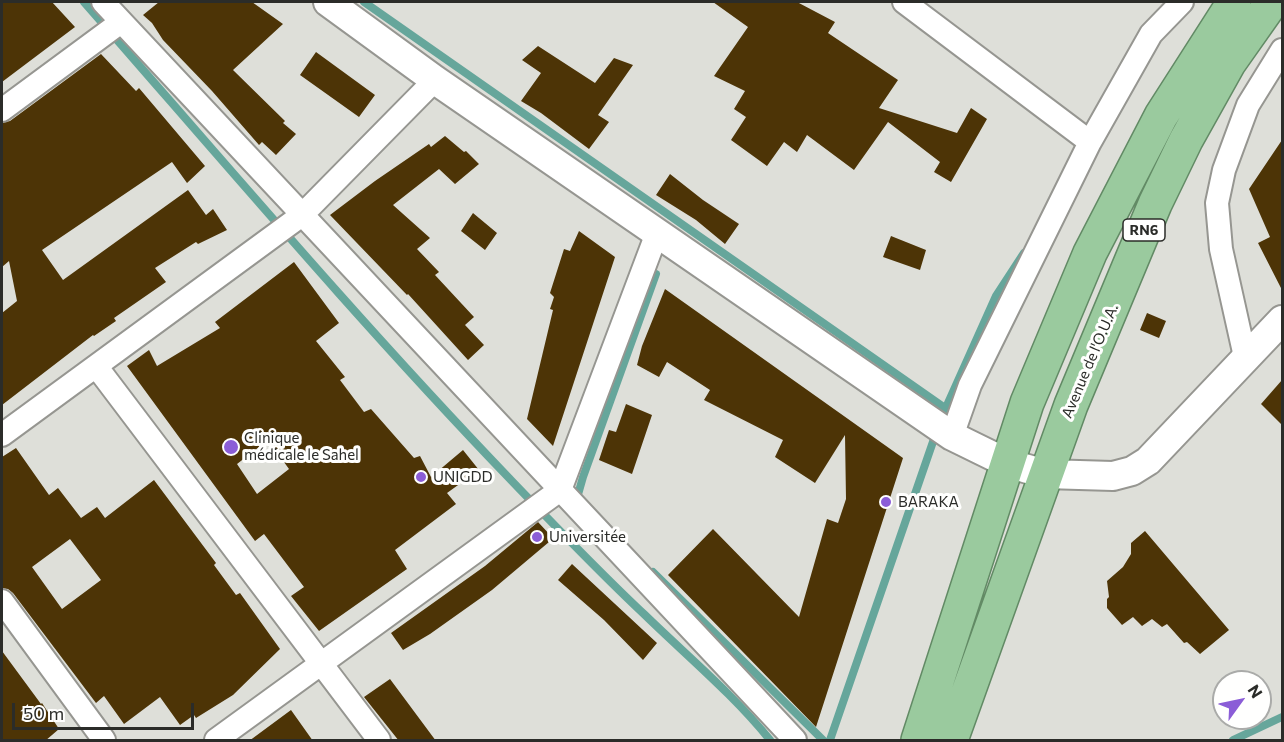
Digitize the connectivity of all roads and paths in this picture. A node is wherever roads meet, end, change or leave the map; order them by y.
1 (103, 2) edge
2 (328, 2) edge
3 (904, 2) edge
4 (1182, 2) edge
5 (1234, 2) edge
6 (1272, 2) edge
7 (121, 22) junction
8 (1282, 50) edge
9 (435, 80) junction
10 (2, 110) edge
11 (1090, 142) junction
12 (302, 215) junction
13 (657, 233) junction
14 (1282, 320) edge
15 (1245, 361) junction
16 (96, 366) junction
17 (2, 435) edge
18 (952, 436) junction
19 (1007, 463) junction
20 (1045, 474) junction
21 (560, 490) junction
22 (2, 601) edge
23 (321, 664) junction
24 (104, 741) edge
25 (216, 741) edge
26 (379, 741) edge
27 (795, 741) edge
28 (918, 741) edge
29 (951, 741) edge

1 - 7 street
2 - 9 street
3 - 11 street
4 - 11 street
5 - 19 highway, RN6
6 - 20 highway, Avenue de l'O.U.A. / RN6
7 - 10 street
7 - 12 street
8 - 15 street
9 - 12 street
9 - 13 street
11 - 18 street
12 - 16 street
12 - 21 street
13 - 18 street
13 - 21 street
14 - 15 street
15 - 20 street
16 - 17 street
16 - 23 street
18 - 19 street
19 - 20 street
19 - 28 highway, RN6
20 - 29 highway, Avenue de l'O.U.A. / RN6
21 - 23 street
21 - 27 street
22 - 24 street
23 - 25 street
23 - 26 street

